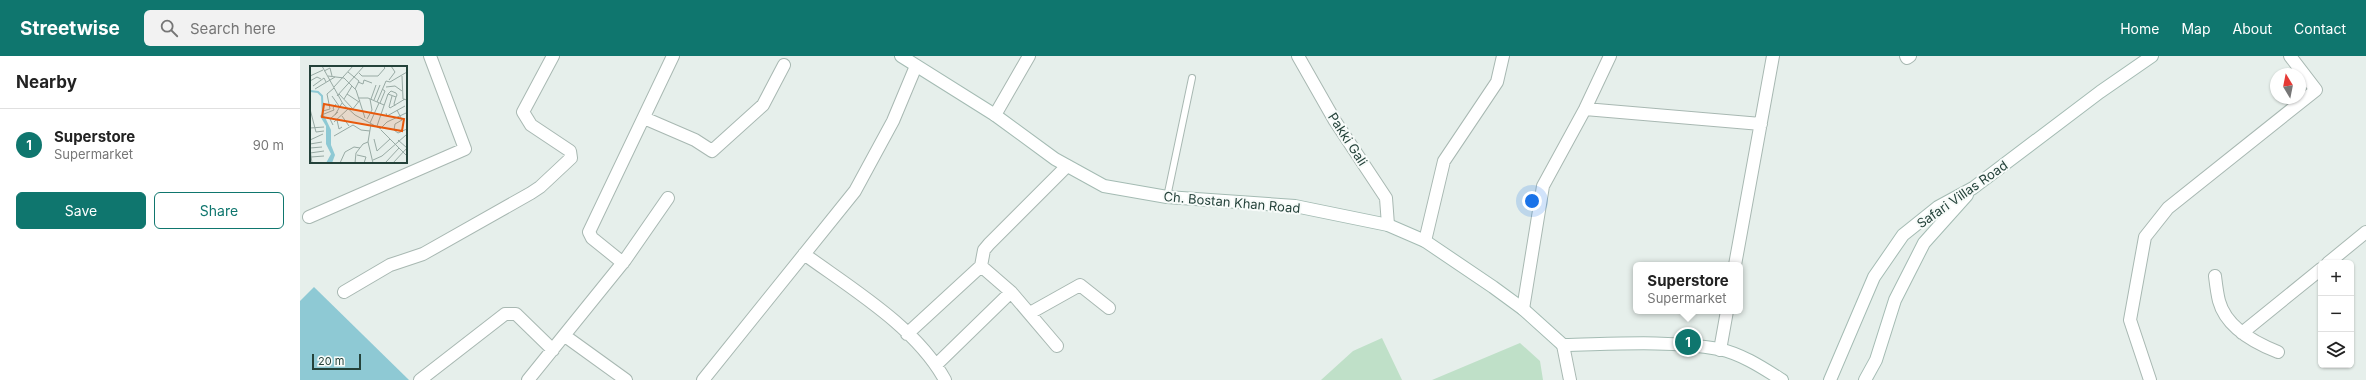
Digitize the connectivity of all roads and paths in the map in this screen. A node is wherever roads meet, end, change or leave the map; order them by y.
1 (430, 56) edge
2 (553, 56) edge
3 (673, 56) edge
4 (901, 56) edge
5 (1029, 56) edge
6 (1298, 56) edge
7 (1503, 56) edge
8 (1610, 56) edge
9 (1773, 56) edge
10 (1906, 56) edge
11 (1910, 56) edge
12 (2152, 56) edge
13 (2290, 56) edge
14 (784, 65) dead end
15 (916, 66) junction
16 (1192, 78) dead end
17 (1585, 109) junction
18 (995, 115) junction
19 (644, 118) junction
20 (1761, 124) junction
21 (1067, 166) junction
22 (1974, 188) junction
23 (1167, 197) junction
24 (668, 198) dead end
25 (309, 217) dead end
26 (1388, 225) junction
27 (2366, 232) edge
28 (1425, 242) junction
29 (804, 254) junction
30 (2332, 260) edge
31 (1736, 262) edge
32 (623, 263) junction
33 (981, 266) junction
34 (2318, 271) edge
35 (2215, 276) dead end
36 (344, 292) dead end
37 (1011, 292) junction
38 (1109, 308) dead end
39 (1523, 309) junction
40 (1030, 313) junction
41 (1726, 314) edge
42 (2242, 333) junction
43 (907, 334) junction
44 (564, 336) junction
45 (1563, 345) junction
46 (1057, 346) dead end
47 (553, 350) junction
48 (1720, 350) junction
49 (2278, 352) dead end
50 (936, 365) junction
51 (420, 380) edge
52 (528, 380) edge
53 (626, 380) edge
54 (703, 380) edge
55 (945, 380) edge
56 (1570, 380) edge
57 (1782, 380) edge
58 (1830, 380) edge
59 (1865, 380) edge
60 (2150, 380) edge

1 - 25 street
2 - 36 street
3 - 19 street
4 - 15 street, Ch. Bostan Khan Road
5 - 18 street
6 - 26 street, Pakki Gali
7 - 28 street
8 - 17 street
9 - 20 street
10 - 11 street
12 - 22 street, Safari Villas Road
13 - 60 street
14 - 19 street
15 - 18 street, Ch. Bostan Khan Road
15 - 29 street
16 - 23 lane
17 - 20 street
17 - 39 street
18 - 21 street, Ch. Bostan Khan Road
19 - 32 street
20 - 31 street
21 - 23 street, Ch. Bostan Khan Road
21 - 33 street
22 - 58 street, Safari Villas Road
22 - 59 street
23 - 26 street, Ch. Bostan Khan Road
24 - 32 street
26 - 28 street, Ch. Bostan Khan Road
27 - 30 street
28 - 39 street, Ch. Bostan Khan Road
29 - 43 street
29 - 54 street
32 - 44 street
33 - 37 street
33 - 43 street
34 - 42 street
35 - 42 street
37 - 40 street
37 - 50 street
38 - 40 street
39 - 45 street, Ch. Bostan Khan Road
40 - 46 street
41 - 48 street
42 - 49 street
43 - 50 street
44 - 47 street
44 - 53 street
45 - 48 street
45 - 56 street
47 - 51 street
47 - 52 street
48 - 57 street
50 - 55 street

